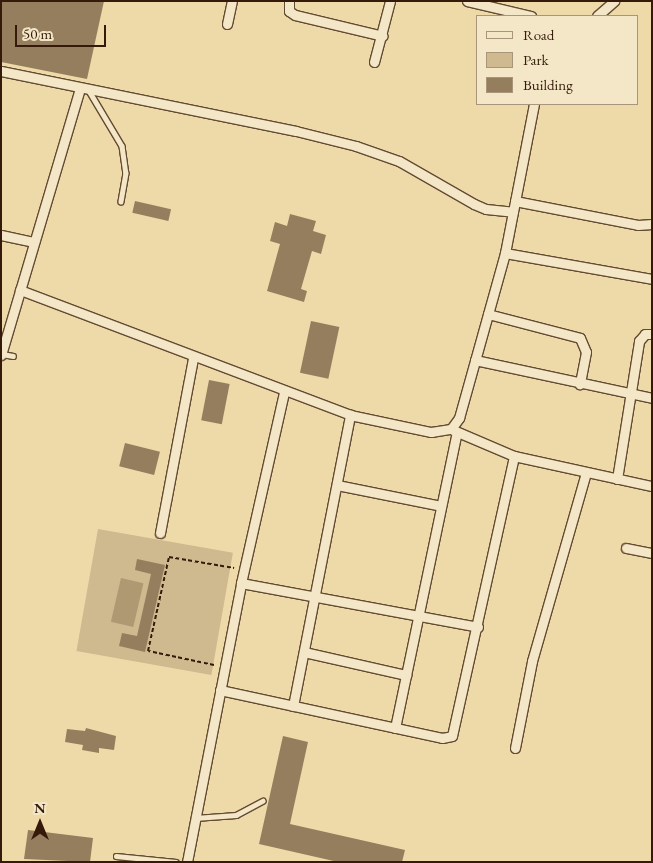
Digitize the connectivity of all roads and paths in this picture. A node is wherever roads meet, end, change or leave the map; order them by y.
1 (232, 1) edge
2 (289, 1) edge
3 (390, 1) edge
4 (467, 1) edge
5 (614, 1) edge
6 (527, 15) edge
7 (597, 15) edge
8 (227, 24) dead end
9 (383, 36) junction
10 (374, 62) dead end
11 (1, 71) edge
12 (84, 89) junction
13 (534, 105) edge
14 (515, 201) junction
15 (122, 202) dead end
16 (514, 212) junction
17 (652, 224) edge
18 (1, 235) edge
19 (34, 242) junction
20 (505, 253) junction
21 (652, 279) edge
22 (20, 290) junction
23 (488, 314) junction
24 (652, 334) edge
25 (1, 354) edge
26 (12, 356) dead end
27 (194, 358) junction
28 (475, 360) junction
29 (580, 384) junction
30 (284, 392) junction
31 (629, 394) junction
32 (652, 398) edge
33 (350, 415) junction
34 (454, 431) junction
35 (514, 456) junction
36 (586, 473) junction
37 (617, 479) junction
38 (337, 484) junction
39 (652, 486) edge
40 (441, 506) junction
41 (160, 533) dead end
42 (626, 548) dead end
43 (652, 554) edge
44 (244, 570) junction
45 (241, 582) junction
46 (315, 597) junction
47 (418, 616) junction
48 (478, 627) junction
49 (304, 652) junction
50 (225, 667) junction
51 (406, 675) junction
52 (220, 690) junction
53 (293, 706) junction
54 (395, 728) junction
55 (515, 748) dead end
56 (262, 801) dead end
57 (195, 818) junction
58 (116, 856) dead end
59 (176, 862) edge
60 (187, 862) edge

1 - 8 street
2 - 9 street
3 - 9 street
4 - 6 street
5 - 7 street
9 - 10 street
11 - 12 street
12 - 15 lane
12 - 16 street
12 - 19 street
13 - 14 street
14 - 16 street
14 - 17 street
16 - 20 street
18 - 19 street
19 - 22 street
20 - 21 street
20 - 23 street
22 - 25 street
22 - 27 street
23 - 28 street
23 - 29 street
24 - 31 street
25 - 26 lane
27 - 30 street
27 - 41 street
28 - 29 street
28 - 34 street
29 - 31 street
30 - 33 street
30 - 44 street
31 - 32 street
31 - 37 street
33 - 34 street
33 - 38 street
34 - 35 street
34 - 40 street
35 - 36 street
35 - 48 street
36 - 37 street
36 - 55 street
37 - 39 street
38 - 40 street
38 - 46 street
40 - 47 street
42 - 43 street
44 - 45 street
44 - 50 path
45 - 46 street
45 - 50 street
46 - 47 street
46 - 49 street
47 - 48 street
47 - 51 street
48 - 54 street
49 - 51 street
49 - 53 street
50 - 52 street
51 - 54 street
52 - 53 street
52 - 57 street
53 - 54 street
56 - 57 lane
57 - 60 street
58 - 59 lane

